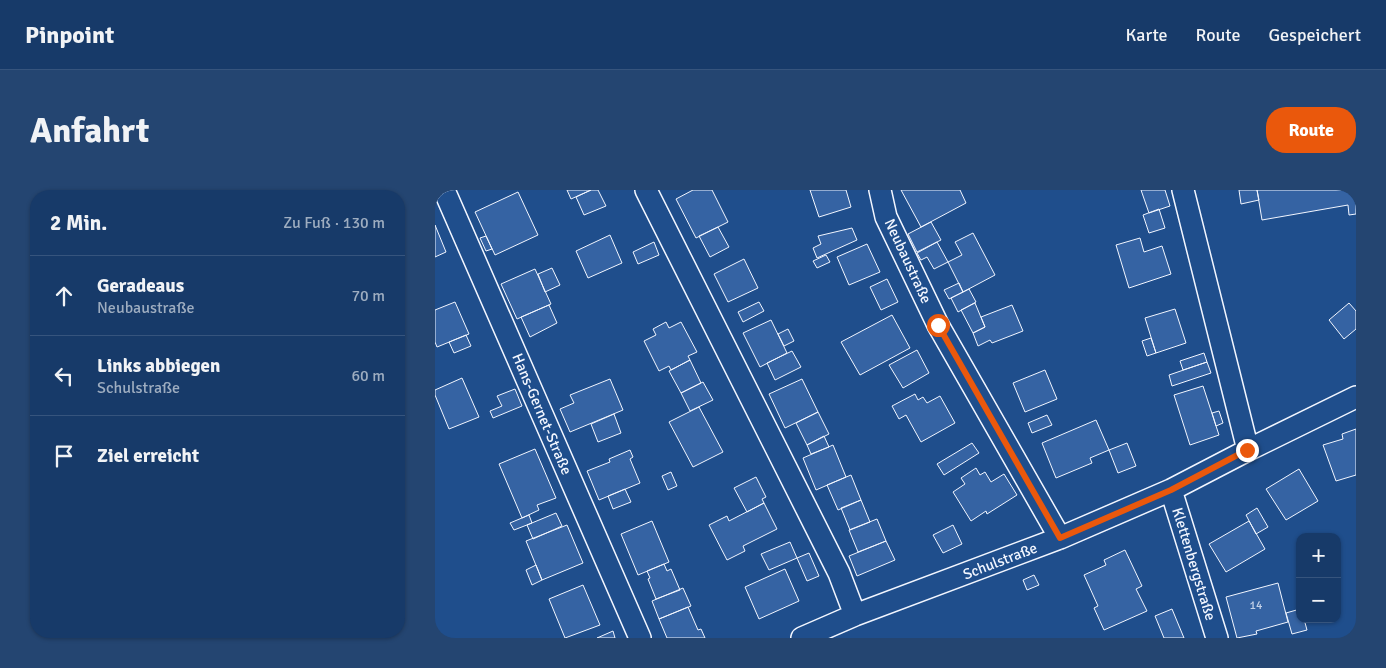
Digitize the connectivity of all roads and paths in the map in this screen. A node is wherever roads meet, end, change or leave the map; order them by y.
1 (444, 190) edge
2 (646, 190) edge
3 (880, 190) edge
4 (1183, 190) edge
5 (1356, 397) edge
6 (1247, 450) junction
7 (1171, 490) junction
8 (1060, 538) junction
9 (855, 615) junction
10 (640, 638) edge
11 (802, 638) edge
12 (1217, 638) edge

1 - 10 street, Hans-Gernet-Straße
2 - 9 street
3 - 8 street, Neubaustraße
4 - 6 street
5 - 6 street, Schulstraße
6 - 7 street, Schulstraße
7 - 8 street, Schulstraße
7 - 12 street, Klettenbergstraße
8 - 9 street, Schulstraße
9 - 11 street, Schulstraße

